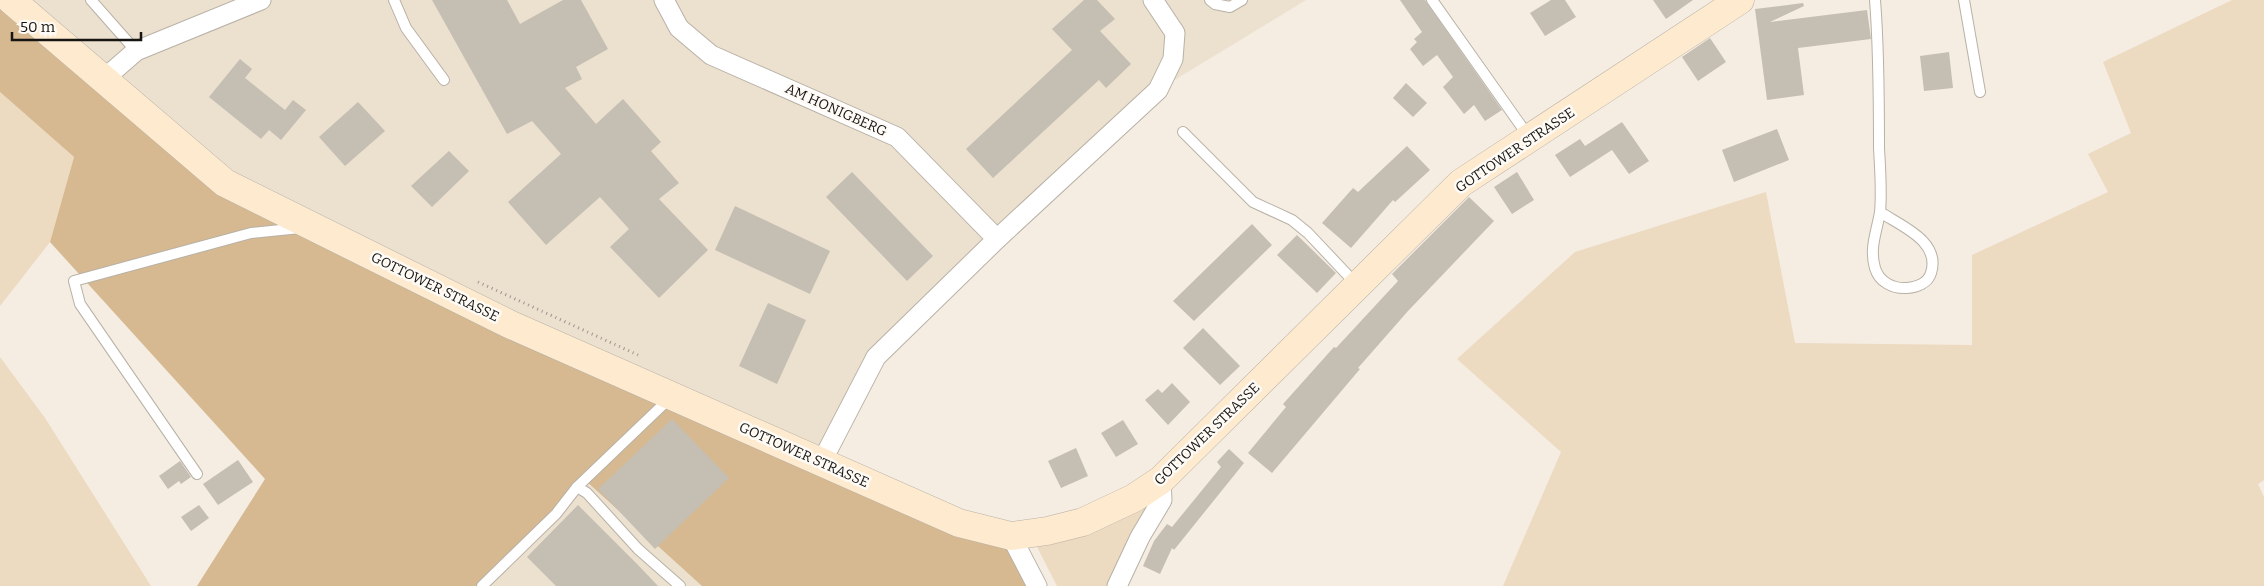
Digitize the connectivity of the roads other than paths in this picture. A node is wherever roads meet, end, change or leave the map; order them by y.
1 (11, 0) edge
2 (91, 0) edge
3 (261, 0) edge
4 (394, 0) edge
5 (664, 0) edge
6 (1153, 0) edge
7 (1210, 0) edge
8 (1242, 0) edge
9 (1432, 0) edge
10 (1740, 0) edge
11 (1875, 0) edge
12 (1964, 0) edge
13 (136, 52) junction
14 (105, 78) junction
15 (444, 80) dead end
16 (1980, 92) dead end
17 (1183, 132) dead end
18 (1530, 138) junction
19 (1880, 212) junction
20 (314, 227) junction
21 (997, 239) junction
22 (1358, 286) junction
23 (671, 397) junction
24 (822, 463) junction
25 (197, 474) dead end
26 (1161, 480) junction
27 (577, 486) junction
28 (1011, 536) junction
29 (482, 586) edge
30 (680, 586) edge
31 (1037, 586) edge
32 (1116, 586) edge

1 - 14 street, GOTTOWER STRASSE
2 - 13 lane
3 - 13 street
4 - 15 lane
5 - 21 street, AM HONIGBERG
6 - 21 street
7 - 8 lane
9 - 18 lane
10 - 18 street, GOTTOWER STRASSE
11 - 19 lane
12 - 16 lane
13 - 14 street
14 - 20 street, GOTTOWER STRASSE
17 - 22 lane
18 - 22 street, GOTTOWER STRASSE
19 - 19 lane
20 - 23 street, GOTTOWER STRASSE
20 - 25 lane
21 - 24 street
22 - 26 street, GOTTOWER STRASSE
23 - 24 street, GOTTOWER STRASSE
23 - 27 lane
24 - 28 street, GOTTOWER STRASSE
26 - 28 street, GOTTOWER STRASSE
26 - 32 street
27 - 29 lane
27 - 30 lane
28 - 31 street

